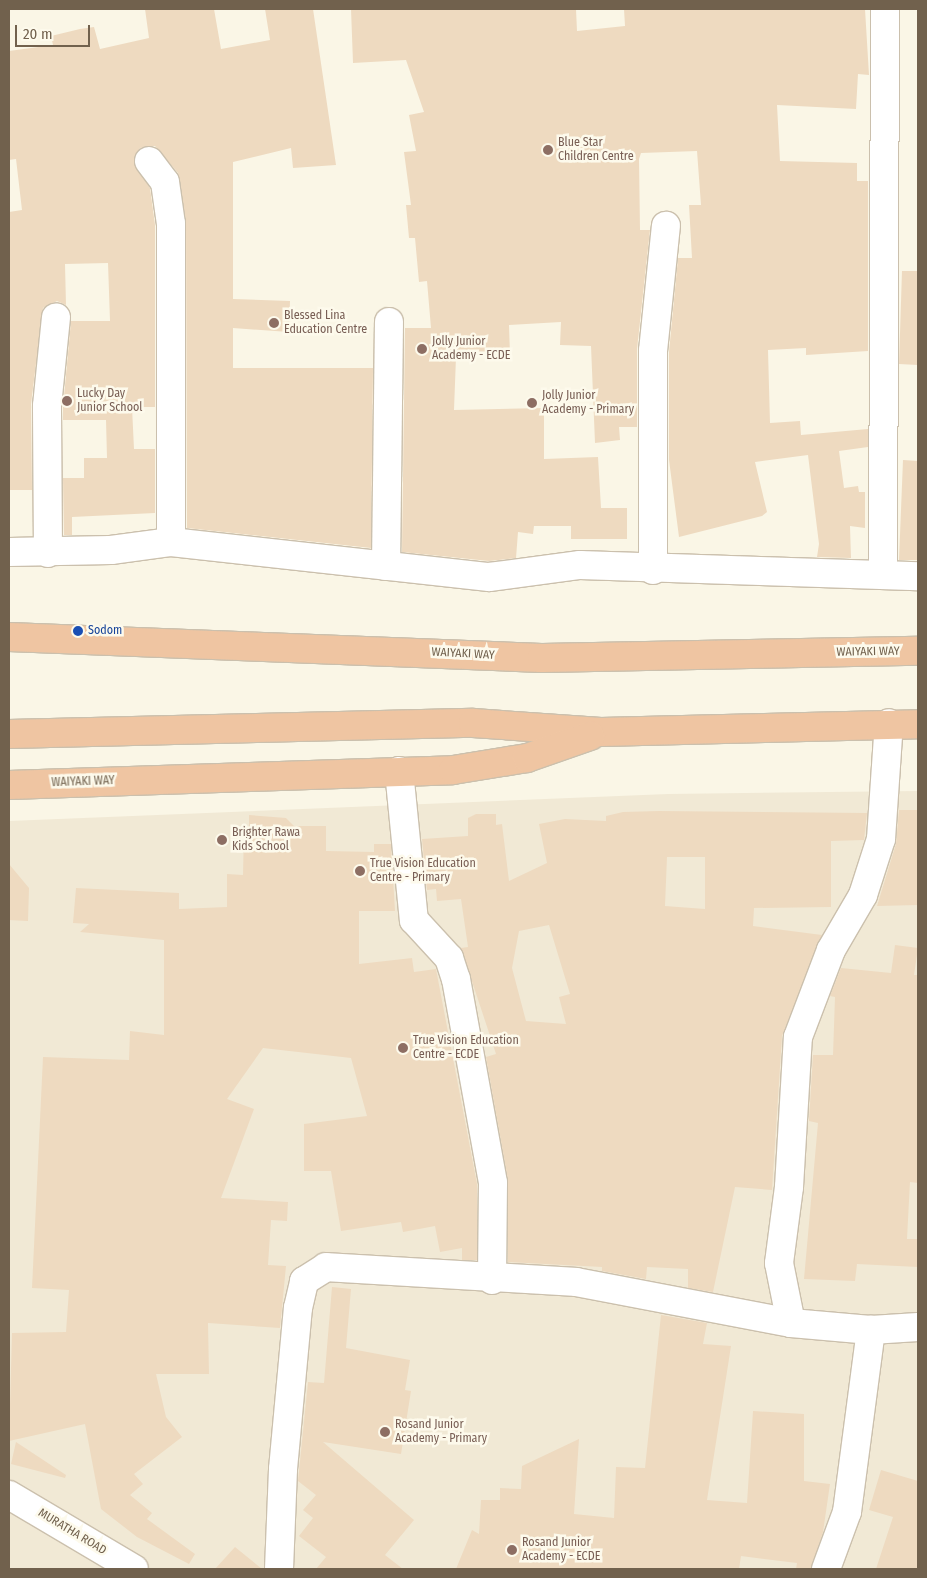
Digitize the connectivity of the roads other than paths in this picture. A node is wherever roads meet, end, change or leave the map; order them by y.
1 (885, 9) edge
2 (149, 161) dead end
3 (666, 226) dead end
4 (56, 317) dead end
5 (389, 322) dead end
6 (171, 542) junction
7 (9, 552) edge
8 (48, 553) junction
9 (386, 566) junction
10 (654, 570) junction
11 (883, 576) junction
12 (918, 576) edge
13 (9, 637) edge
14 (918, 651) edge
15 (889, 723) junction
16 (918, 724) edge
17 (601, 732) junction
18 (9, 734) edge
19 (399, 771) junction
20 (9, 785) edge
21 (492, 1280) junction
22 (792, 1323) junction
23 (918, 1327) edge
24 (871, 1330) junction
25 (9, 1495) edge
26 (134, 1569) edge
27 (279, 1569) edge
28 (826, 1569) edge

1 - 11 street
2 - 6 street
3 - 10 street
4 - 8 street
5 - 9 street
6 - 8 street
6 - 9 street
7 - 8 street
9 - 10 street
10 - 11 street
11 - 12 street
13 - 14 highway, WAIYAKI WAY
15 - 16 highway, WAIYAKI WAY
15 - 17 highway, WAIYAKI WAY
15 - 22 street
17 - 18 highway, WAIYAKI WAY
17 - 19 highway, WAIYAKI WAY
19 - 20 highway, WAIYAKI WAY
19 - 21 street
21 - 22 street
21 - 27 street
22 - 24 street
23 - 24 street
24 - 28 street
25 - 26 street, MURATHA ROAD

